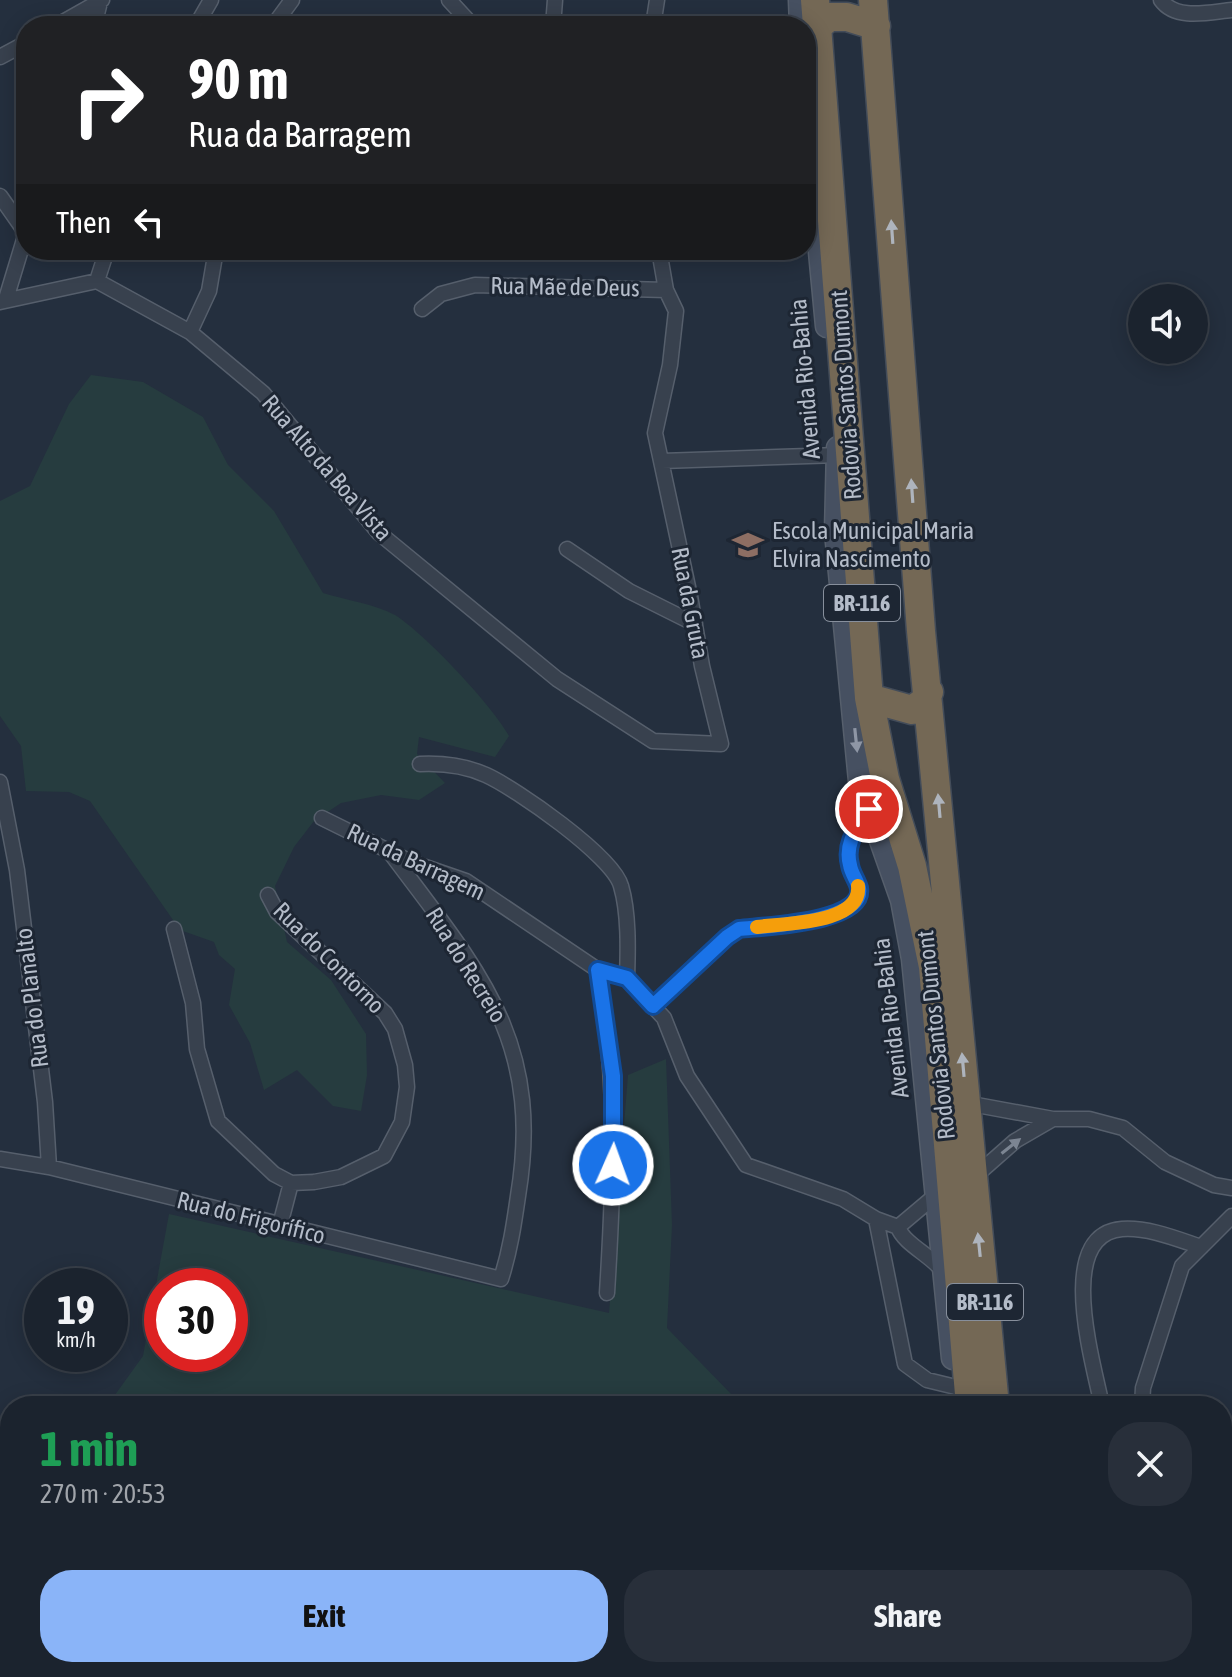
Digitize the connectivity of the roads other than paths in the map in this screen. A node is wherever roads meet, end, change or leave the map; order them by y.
1 (449, 0) edge
2 (1161, 0) edge
3 (100, 1) edge
4 (1232, 10) edge
5 (875, 13) edge
6 (74, 16) edge
7 (464, 16) edge
8 (816, 23) edge
9 (816, 128) edge
10 (0, 196) edge
11 (816, 211) edge
12 (16, 219) edge
13 (17, 260) edge
14 (104, 260) edge
15 (214, 260) edge
16 (661, 260) edge
17 (97, 281) junction
18 (666, 290) junction
19 (3, 300) edge
20 (422, 309) dead end
21 (190, 332) junction
22 (839, 455) junction
23 (662, 461) junction
24 (567, 549) dead end
25 (695, 624) junction
26 (862, 685) junction
27 (929, 692) junction
28 (721, 744) joint
29 (420, 764) dead end
30 (885, 779) junction
31 (0, 782) edge
32 (3, 801) edge
33 (869, 809) junction
34 (322, 818) dead end
35 (389, 851) junction
36 (268, 895) dead end
37 (174, 929) dead end
38 (598, 970) junction
39 (627, 978) junction
40 (653, 1006) junction
41 (966, 1103) junction
42 (1053, 1119) junction
43 (0, 1159) edge
44 (49, 1167) junction
45 (973, 1178) junction
46 (291, 1183) junction
47 (1232, 1188) edge
48 (936, 1195) junction
49 (1232, 1216) edge
50 (876, 1219) junction
51 (280, 1225) junction
52 (898, 1227) junction
53 (1201, 1247) junction
54 (942, 1270) junction
55 (501, 1279) joint
56 (607, 1293) dead end
57 (961, 1396) edge
58 (963, 1396) edge
59 (963, 1396) edge
60 (994, 1396) edge
61 (1100, 1396) edge
62 (1143, 1396) edge
63 (1232, 1430) edge
64 (1232, 1450) edge

1 - 7 street
2 - 4 street
3 - 6 street
5 - 8 highway
27 -> 5 highway, Rodovia Santos Dumont / BR-116
9 - 26 highway, Rodovia Santos Dumont / BR-116
10 - 12 street
11 - 22 street, Avenida Rio-Bahia
13 - 19 street
14 - 17 street
15 - 21 street
16 - 18 street, Rua da Gruta
17 - 19 street
17 - 21 street, Rua Alto da Boa Vista
18 - 20 street, Rua Mãe de Deus
18 - 23 street, Rua da Gruta
21 - 28 street, Rua Alto da Boa Vista
22 - 23 street
22 - 26 street, Avenida Rio-Bahia
23 - 25 street, Rua da Gruta
24 - 25 street
25 - 28 street, Rua da Gruta
26 - 27 highway
26 - 30 highway, Rodovia Santos Dumont / BR-116
26 -> 33 street, Avenida Rio-Bahia
41 -> 27 highway, Rodovia Santos Dumont / BR-116
29 - 39 street
30 - 33 highway
30 - 58 highway, Rodovia Santos Dumont / BR-116
31 - 32 street, Rua do Planalto
32 - 44 street, Rua do Planalto
33 - 40 street
33 - 48 street, Avenida Rio-Bahia
34 - 35 street, Rua da Barragem
35 - 38 street, Rua da Barragem
35 - 55 street, Rua do Recreio
36 - 46 street, Rua do Contorno
37 - 46 street
38 - 39 street, Rua da Barragem
38 - 56 street
39 - 40 street
40 - 50 street
41 - 42 street
41 - 45 highway, Rodovia Santos Dumont / BR-116
45 -> 42 street
42 - 47 street
43 - 44 street, Rua do Frigorífico
44 - 51 street, Rua do Frigorífico
60 -> 45 highway, Rodovia Santos Dumont / BR-116
46 - 51 street
48 - 52 street
48 - 54 street, Avenida Rio-Bahia
49 - 53 street
50 - 52 street
50 - 57 street
51 - 55 street, Rua do Frigorífico
52 - 54 street
53 - 61 street
53 - 62 street
54 - 59 street, Avenida Rio-Bahia
63 - 64 street

